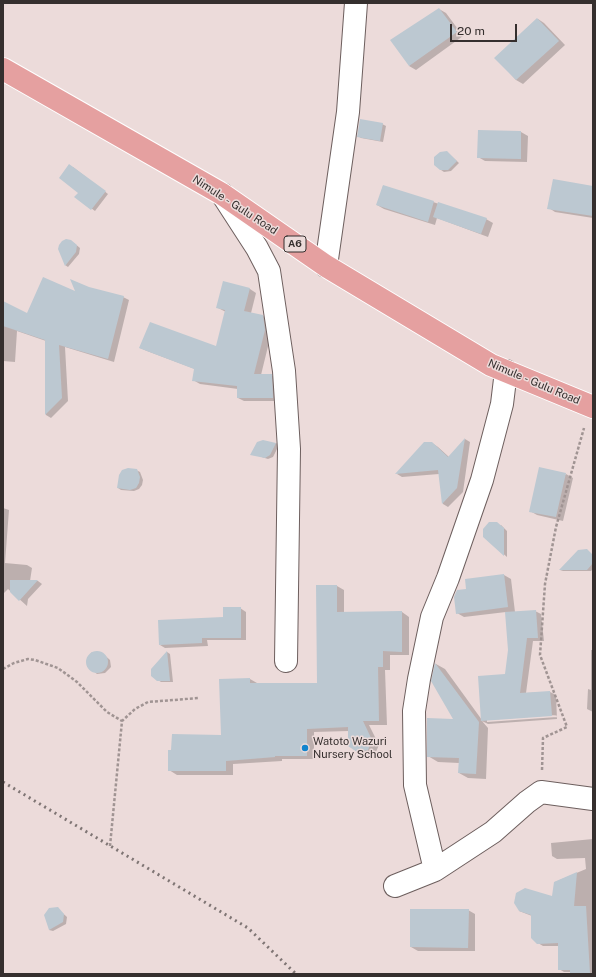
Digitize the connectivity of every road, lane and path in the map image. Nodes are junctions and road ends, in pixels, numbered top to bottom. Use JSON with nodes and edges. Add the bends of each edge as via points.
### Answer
{"nodes":[{"id":1,"x":356,"y":3,"type":"edge"},
{"id":2,"x":3,"y":69,"type":"edge"},
{"id":3,"x":222,"y":194,"type":"junction"},
{"id":4,"x":326,"y":266,"type":"junction"},
{"id":5,"x":506,"y":371,"type":"junction"},
{"id":6,"x":592,"y":403,"type":"edge"},
{"id":7,"x":286,"y":662,"type":"dead end"},
{"id":8,"x":3,"y":669,"type":"edge"},
{"id":9,"x":199,"y":698,"type":"dead end"},
{"id":10,"x":122,"y":721,"type":"junction"},
{"id":11,"x":541,"y":792,"type":"junction"},
{"id":12,"x":593,"y":799,"type":"edge"},
{"id":13,"x":110,"y":846,"type":"dead end"},
{"id":14,"x":436,"y":870,"type":"junction"},
{"id":15,"x":395,"y":886,"type":"dead end"}],
"edges":[{"from":1,"to":4,"type":"street","via":[[348,112]]},
{"from":2,"to":3,"type":"main road","name":"Nimule - Gulu Road","number":"A6"},
{"from":3,"to":4,"type":"main road","name":"Nimule - Gulu Road","number":"A6"},
{"from":3,"to":7,"type":"street","via":[[269,271],[282,364],[289,449]]},
{"from":4,"to":5,"type":"main road","name":"Nimule - Gulu Road","number":"A6","via":[[491,365]]},
{"from":5,"to":6,"type":"main road","name":"Nimule - Gulu Road","number":"A6"},
{"from":5,"to":14,"type":"street","via":[[502,404],[482,480],[432,617],[414,711],[415,785]]},
{"from":6,"to":11,"type":"path","via":[[556,528],[544,584],[540,655],[566,727],[543,738]]},
{"from":8,"to":10,"type":"path","via":[[28,659],[58,668],[78,682],[107,712]]},
{"from":9,"to":10,"type":"path","via":[[148,702],[135,709]]},
{"from":10,"to":13,"type":"path"},
{"from":11,"to":12,"type":"street"},
{"from":11,"to":14,"type":"street","via":[[493,832]]},
{"from":14,"to":15,"type":"street"}]}
